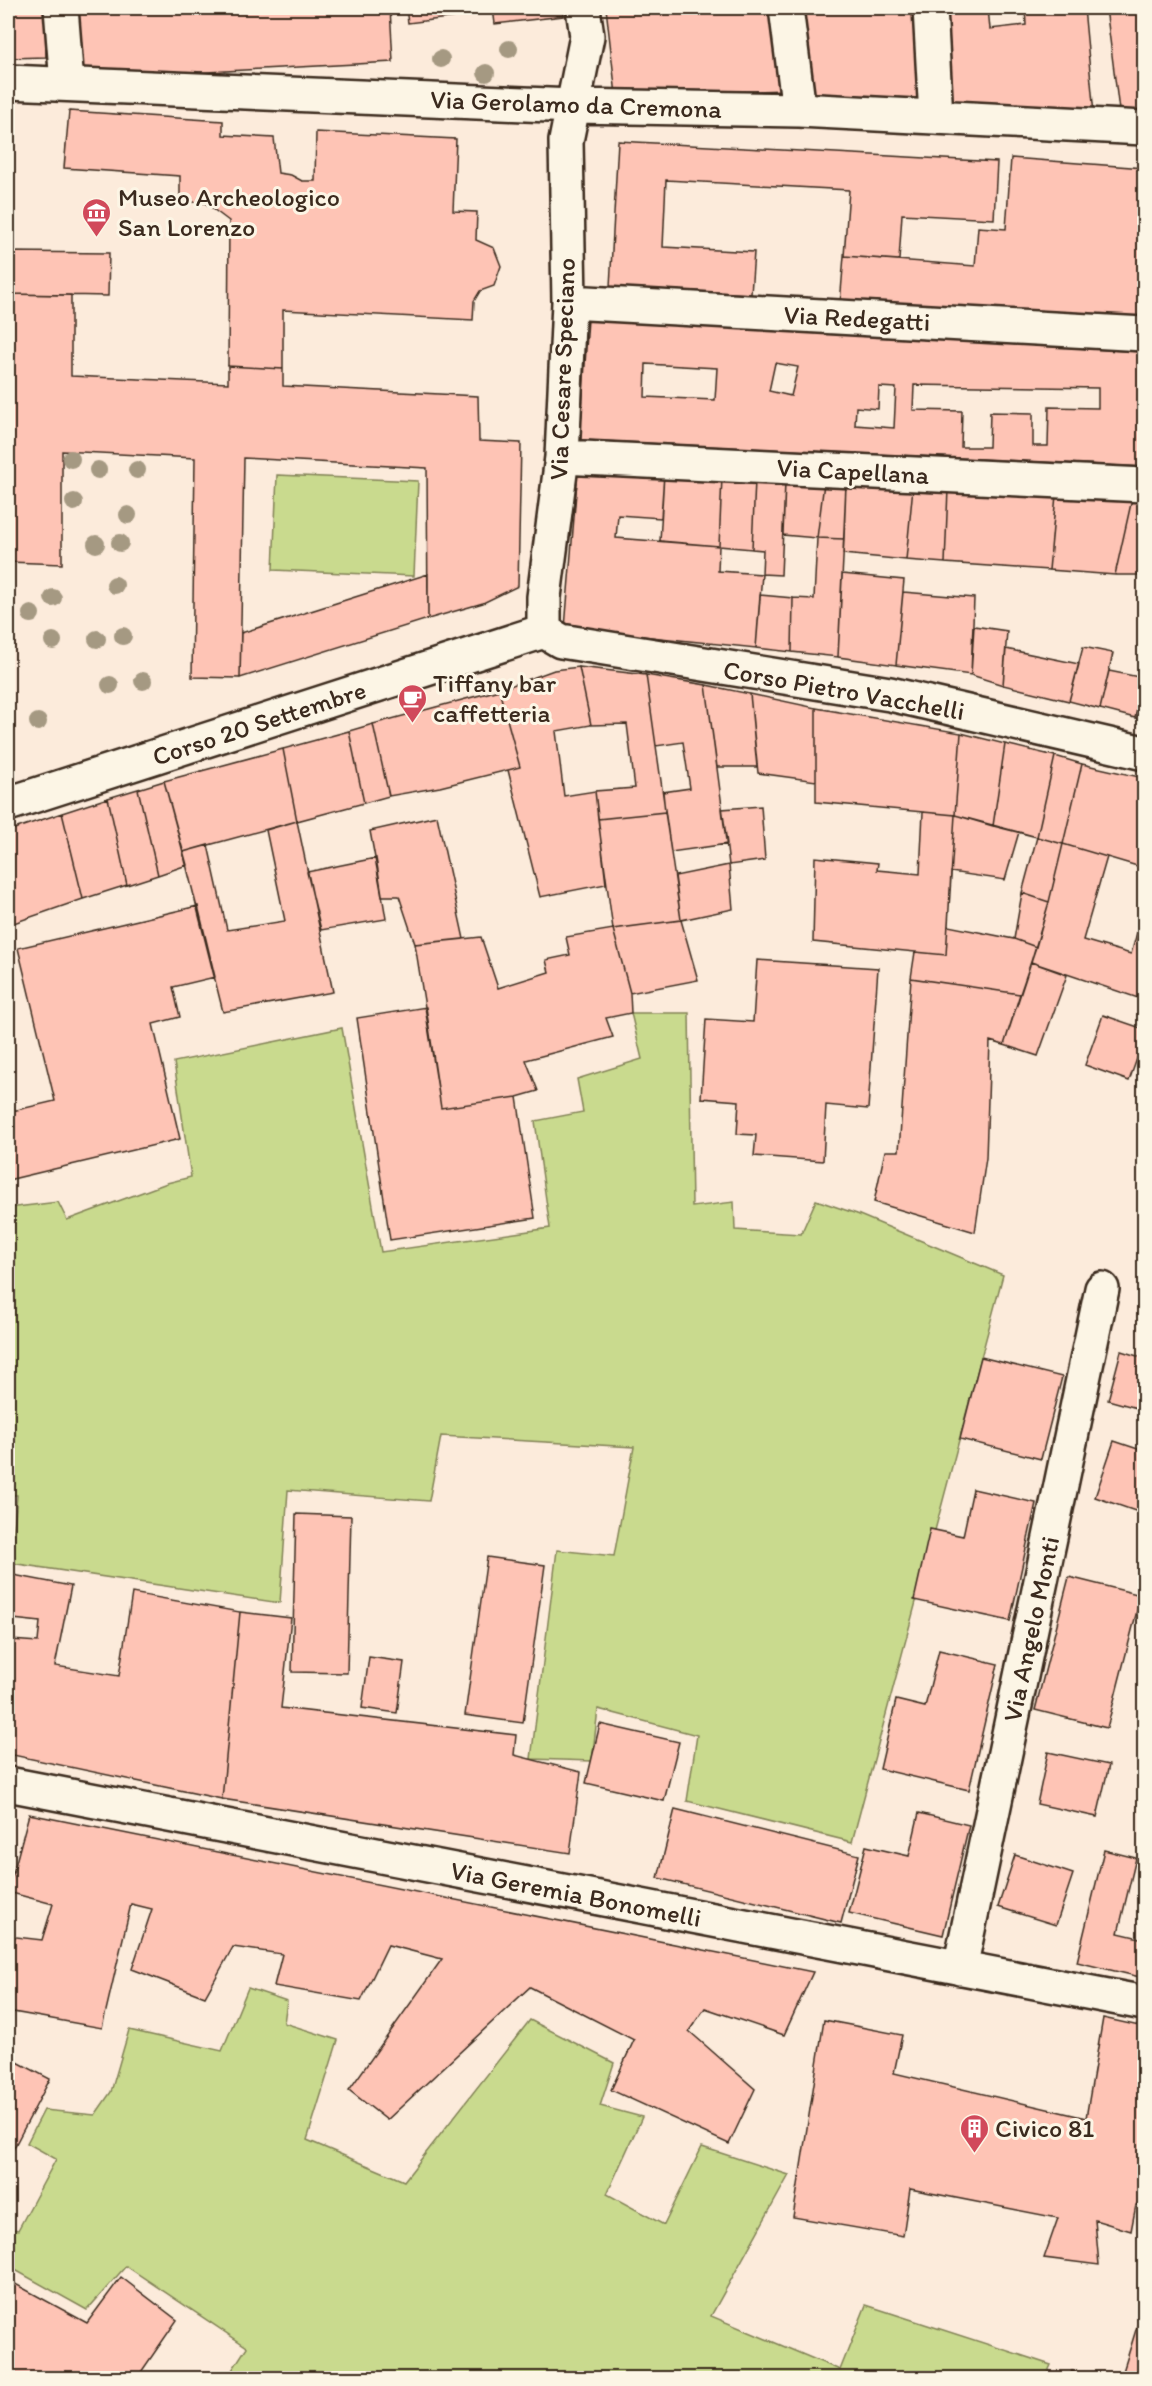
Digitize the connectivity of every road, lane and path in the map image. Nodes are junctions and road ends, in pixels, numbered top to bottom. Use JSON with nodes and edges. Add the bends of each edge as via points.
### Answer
{"nodes":[{"id":1,"x":61,"y":8,"type":"edge"},
{"id":2,"x":583,"y":8,"type":"edge"},
{"id":3,"x":786,"y":8,"type":"edge"},
{"id":4,"x":930,"y":8,"type":"edge"},
{"id":5,"x":8,"y":82,"type":"edge"},
{"id":6,"x":67,"y":84,"type":"junction"},
{"id":7,"x":573,"y":106,"type":"junction"},
{"id":8,"x":799,"y":110,"type":"junction"},
{"id":9,"x":936,"y":117,"type":"junction"},
{"id":10,"x":1144,"y":128,"type":"edge"},
{"id":11,"x":569,"y":302,"type":"junction"},
{"id":12,"x":1144,"y":334,"type":"edge"},
{"id":13,"x":562,"y":457,"type":"junction"},
{"id":14,"x":1144,"y":485,"type":"edge"},
{"id":15,"x":544,"y":631,"type":"junction"},
{"id":16,"x":1144,"y":753,"type":"edge"},
{"id":17,"x":8,"y":804,"type":"edge"},
{"id":18,"x":1102,"y":1289,"type":"dead end"},
{"id":19,"x":8,"y":1784,"type":"edge"},
{"id":20,"x":960,"y":1968,"type":"junction"},
{"id":21,"x":1144,"y":2003,"type":"edge"}],
"edges":[{"from":1,"to":6,"type":"street"},
{"from":2,"to":7,"type":"street","name":"Via Cesare Speciano","via":[[587,36]]},
{"from":3,"to":8,"type":"street"},
{"from":4,"to":9,"type":"street"},
{"from":5,"to":6,"type":"street","name":"Via Gerolamo da Cremona"},
{"from":6,"to":7,"type":"street","name":"Via Gerolamo da Cremona"},
{"from":7,"to":8,"type":"street","name":"Via Gerolamo da Cremona"},
{"from":7,"to":11,"type":"street","name":"Via Cesare Speciano","via":[[566,141]]},
{"from":8,"to":9,"type":"street","name":"Via Gerolamo da Cremona"},
{"from":9,"to":10,"type":"street","name":"Via Gerolamo da Cremona"},
{"from":11,"to":12,"type":"street","name":"Via Redegatti"},
{"from":11,"to":13,"type":"street","name":"Via Cesare Speciano"},
{"from":13,"to":14,"type":"street","name":"Via Capellana"},
{"from":13,"to":15,"type":"street","name":"Via Cesare Speciano","via":[[544,597]]},
{"from":15,"to":16,"type":"street","name":"Corso Pietro Vacchelli","via":[[561,641],[890,694]]},
{"from":15,"to":17,"type":"street","name":"Corso 20 Settembre"},
{"from":18,"to":20,"type":"street","name":"Via Angelo Monti"},
{"from":19,"to":20,"type":"street","name":"Via Geremia Bonomelli"},
{"from":20,"to":21,"type":"street","name":"Via Geremia Bonomelli"}]}
